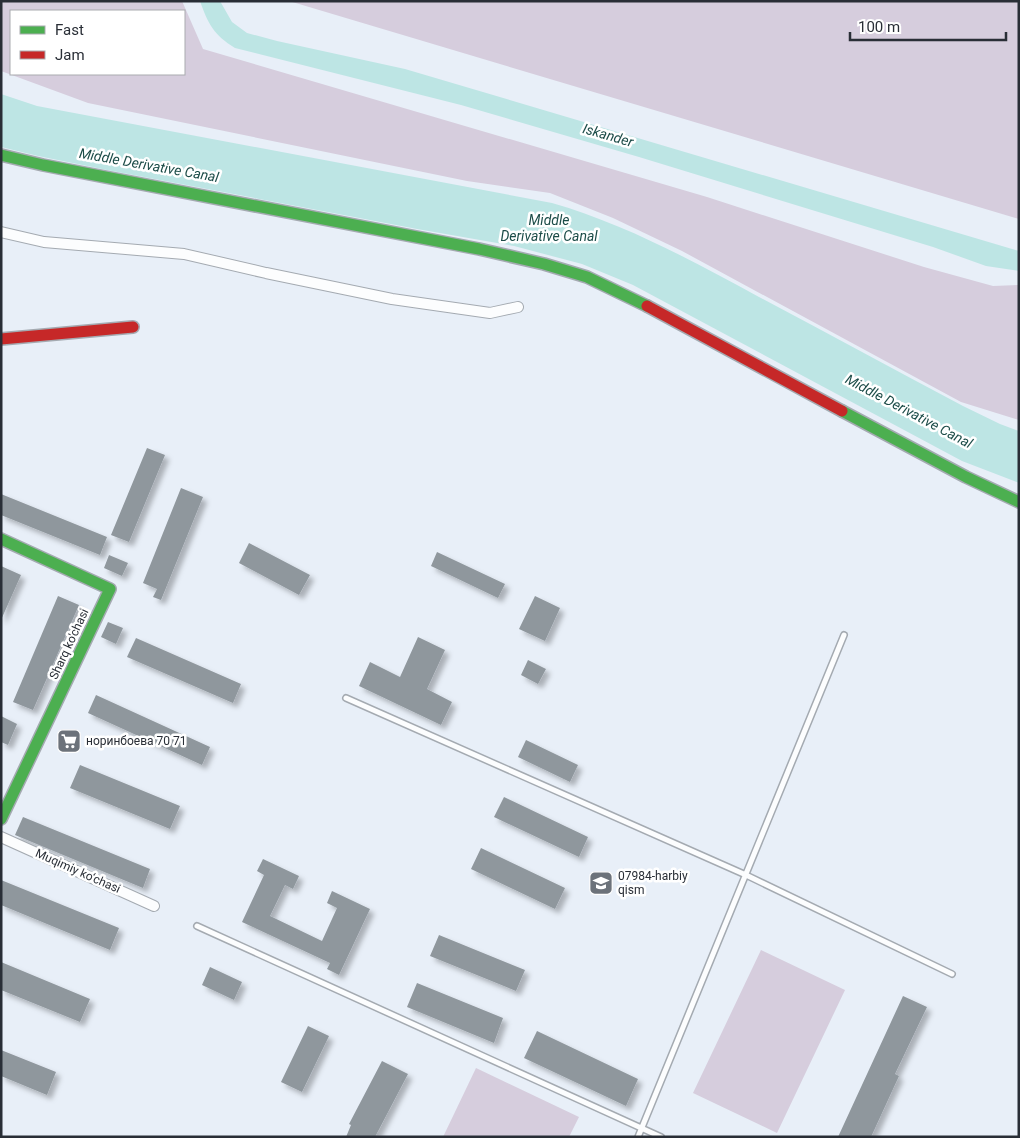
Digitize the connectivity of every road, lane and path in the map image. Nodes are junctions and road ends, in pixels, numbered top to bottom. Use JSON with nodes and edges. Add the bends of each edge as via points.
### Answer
{"nodes":[{"id":1,"x":1,"y":155,"type":"edge"},
{"id":2,"x":1,"y":232,"type":"edge"},
{"id":3,"x":518,"y":308,"type":"dead end"},
{"id":4,"x":133,"y":326,"type":"dead end"},
{"id":5,"x":1,"y":339,"type":"edge"},
{"id":6,"x":1019,"y":502,"type":"edge"},
{"id":7,"x":1,"y":539,"type":"edge"},
{"id":8,"x":844,"y":635,"type":"dead end"},
{"id":9,"x":346,"y":698,"type":"dead end"},
{"id":10,"x":1,"y":819,"type":"edge"},
{"id":11,"x":1,"y":837,"type":"edge"},
{"id":12,"x":746,"y":875,"type":"junction"},
{"id":13,"x":154,"y":906,"type":"dead end"},
{"id":14,"x":197,"y":926,"type":"dead end"},
{"id":15,"x":952,"y":974,"type":"dead end"},
{"id":16,"x":642,"y":1128,"type":"junction"},
{"id":17,"x":638,"y":1137,"type":"edge"},
{"id":18,"x":661,"y":1137,"type":"edge"}],
"edges":[{"from":1,"to":6,"type":"street","via":[[479,249],[587,277]]},
{"from":2,"to":3,"type":"street","via":[[44,242],[184,254],[392,299],[490,313]]},
{"from":4,"to":5,"type":"street"},
{"from":7,"to":10,"type":"street","name":"Sharq ko'chasi","via":[[110,589]]},
{"from":8,"to":12,"type":"lane"},
{"from":9,"to":12,"type":"lane"},
{"from":11,"to":13,"type":"street","name":"Muqimiy ko‘chasi"},
{"from":12,"to":15,"type":"lane"},
{"from":12,"to":16,"type":"lane"},
{"from":14,"to":16,"type":"lane"},
{"from":16,"to":17,"type":"lane"},
{"from":16,"to":18,"type":"lane"}]}
